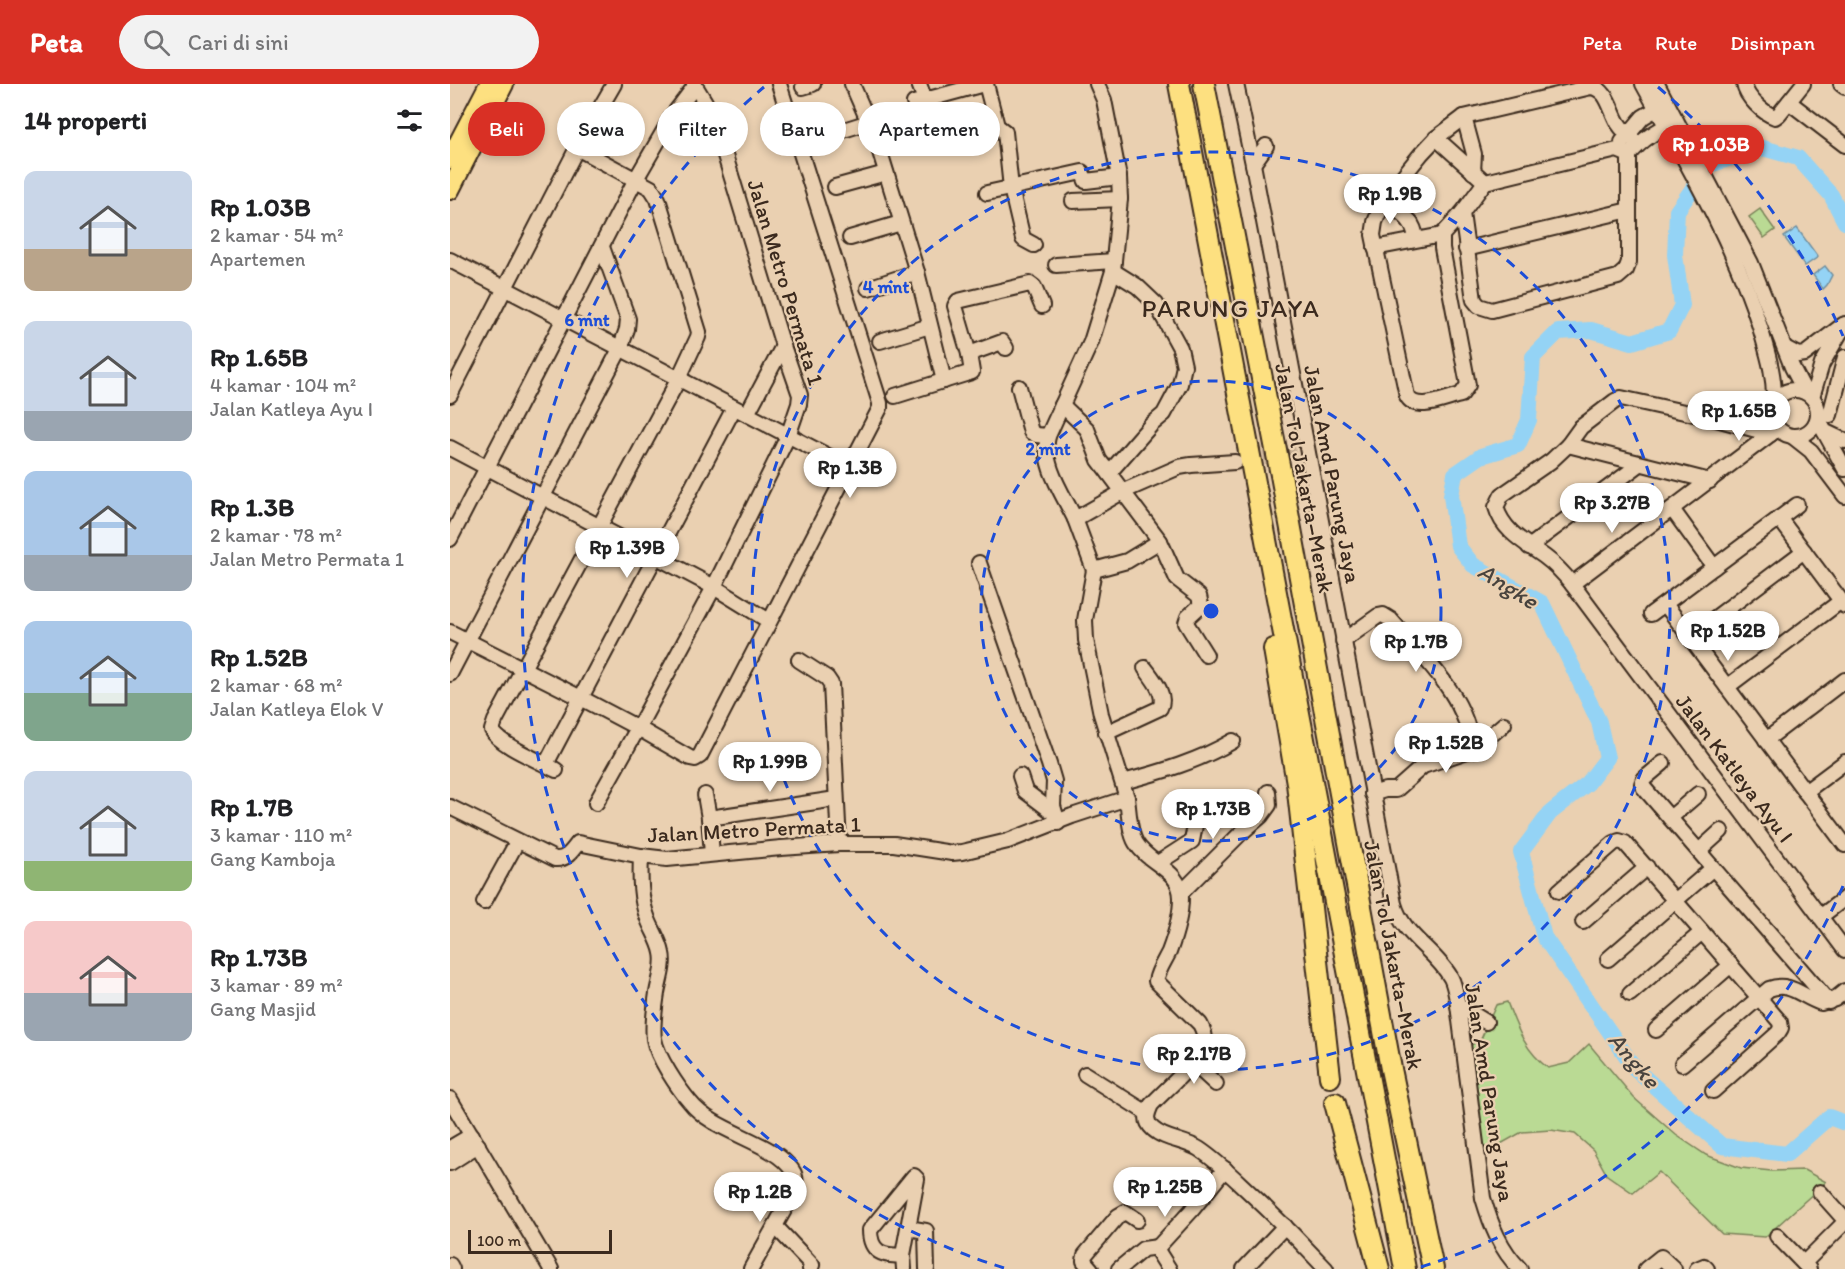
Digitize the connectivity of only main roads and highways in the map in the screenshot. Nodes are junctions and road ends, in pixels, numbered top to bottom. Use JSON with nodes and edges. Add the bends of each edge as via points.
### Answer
{"nodes":[{"id":1,"x":489,"y":84,"type":"edge"},
{"id":2,"x":504,"y":84,"type":"edge"},
{"id":3,"x":1165,"y":84,"type":"edge"},
{"id":4,"x":1179,"y":84,"type":"edge"},
{"id":5,"x":1204,"y":84,"type":"edge"},
{"id":6,"x":450,"y":159,"type":"edge"},
{"id":7,"x":450,"y":190,"type":"edge"},
{"id":8,"x":1330,"y":1077,"type":"dead end"},
{"id":9,"x":1335,"y":1103,"type":"dead end"},
{"id":10,"x":1379,"y":1269,"type":"edge"},
{"id":11,"x":1405,"y":1269,"type":"edge"},
{"id":12,"x":1433,"y":1269,"type":"edge"}],
"edges":[{"from":1,"to":6,"type":"main road"},
{"from":2,"to":7,"type":"main road"},
{"from":3,"to":8,"type":"highway","via":[[1249,498],[1297,783]]},
{"from":4,"to":11,"type":"highway","name":"Jalan Tol Jakarta–Merak"},
{"from":5,"to":12,"type":"highway","name":"Jalan Tol Jakarta–Merak","via":[[1391,1069]]},
{"from":9,"to":10,"type":"highway"}]}
